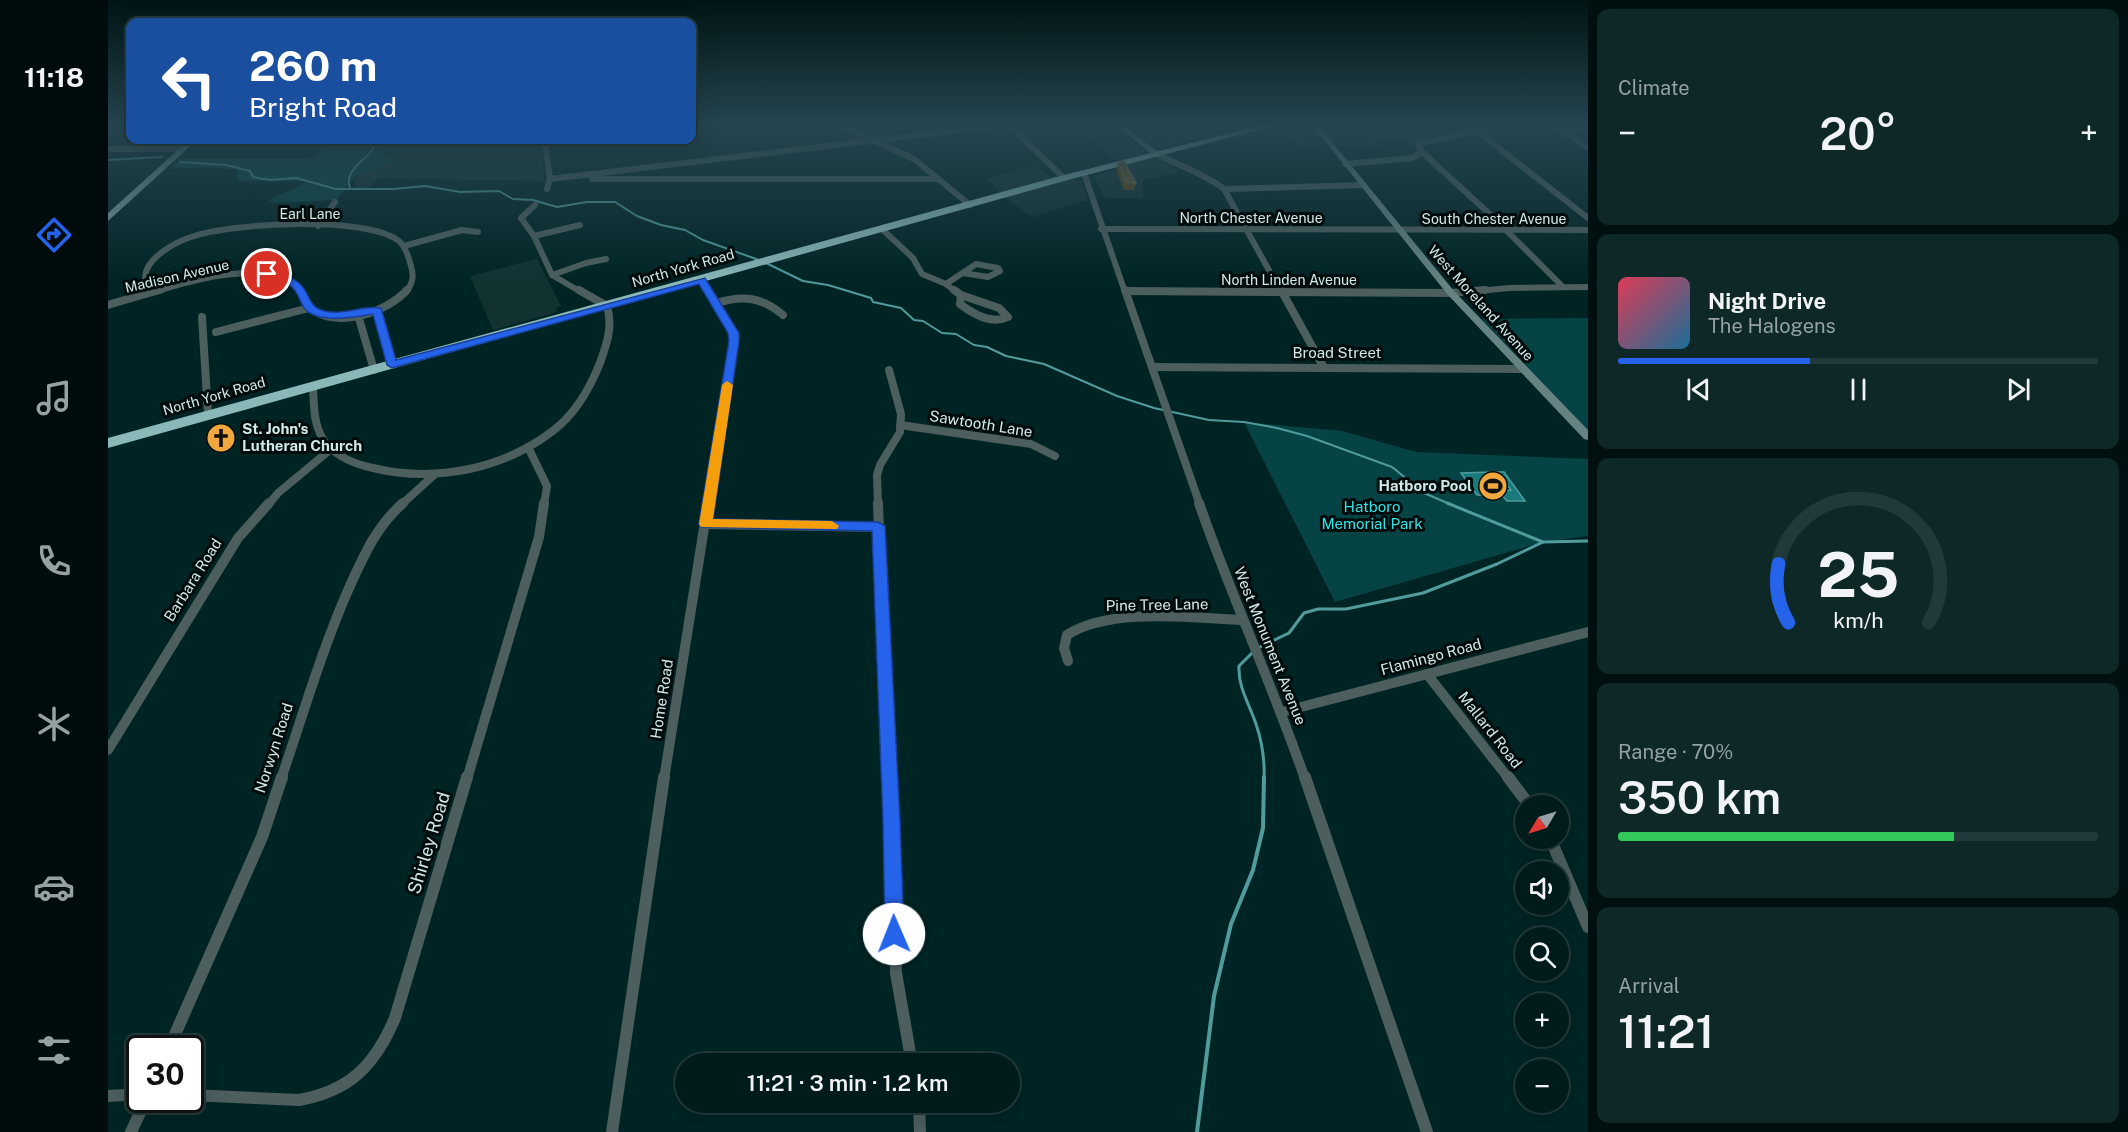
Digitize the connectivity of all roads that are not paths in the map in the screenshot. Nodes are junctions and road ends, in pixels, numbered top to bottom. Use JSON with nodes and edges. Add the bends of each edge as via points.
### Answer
{"nodes":[{"id":1,"x":151,"y":179,"type":"edge"},
{"id":2,"x":550,"y":179,"type":"joint"},
{"id":3,"x":938,"y":179,"type":"joint"},
{"id":4,"x":1061,"y":179,"type":"edge"},
{"id":5,"x":1085,"y":179,"type":"edge"},
{"id":6,"x":1211,"y":179,"type":"edge"},
{"id":7,"x":1358,"y":179,"type":"edge"},
{"id":8,"x":1451,"y":179,"type":"edge"},
{"id":9,"x":1541,"y":179,"type":"edge"},
{"id":10,"x":1364,"y":185,"type":"junction"},
{"id":11,"x":548,"y":189,"type":"dead end"},
{"id":12,"x":1224,"y":189,"type":"junction"},
{"id":13,"x":335,"y":202,"type":"dead end"},
{"id":14,"x":535,"y":205,"type":"dead end"},
{"id":15,"x":970,"y":205,"type":"junction"},
{"id":16,"x":108,"y":218,"type":"edge"},
{"id":17,"x":1588,"y":218,"type":"edge"},
{"id":18,"x":580,"y":225,"type":"dead end"},
{"id":19,"x":318,"y":226,"type":"junction"},
{"id":20,"x":882,"y":229,"type":"junction"},
{"id":21,"x":1101,"y":229,"type":"junction"},
{"id":22,"x":1245,"y":229,"type":"junction"},
{"id":23,"x":1588,"y":230,"type":"edge"},
{"id":24,"x":1401,"y":231,"type":"junction"},
{"id":25,"x":1508,"y":231,"type":"junction"},
{"id":26,"x":478,"y":232,"type":"dead end"},
{"id":27,"x":534,"y":236,"type":"junction"},
{"id":28,"x":404,"y":246,"type":"junction"},
{"id":29,"x":606,"y":259,"type":"dead end"},
{"id":30,"x":963,"y":273,"type":"junction"},
{"id":31,"x":552,"y":275,"type":"junction"},
{"id":32,"x":702,"y":280,"type":"junction"},
{"id":33,"x":946,"y":284,"type":"junction"},
{"id":34,"x":1563,"y":287,"type":"junction"},
{"id":35,"x":1588,"y":287,"type":"edge"},
{"id":36,"x":1127,"y":291,"type":"junction"},
{"id":37,"x":1280,"y":291,"type":"junction"},
{"id":38,"x":1451,"y":293,"type":"junction"},
{"id":39,"x":145,"y":295,"type":"junction"},
{"id":40,"x":962,"y":295,"type":"junction"},
{"id":41,"x":717,"y":303,"type":"junction"},
{"id":42,"x":108,"y":305,"type":"edge"},
{"id":43,"x":606,"y":306,"type":"junction"},
{"id":44,"x":309,"y":308,"type":"junction"},
{"id":45,"x":377,"y":311,"type":"junction"},
{"id":46,"x":358,"y":315,"type":"junction"},
{"id":47,"x":783,"y":315,"type":"dead end"},
{"id":48,"x":202,"y":317,"type":"dead end"},
{"id":49,"x":216,"y":332,"type":"dead end"},
{"id":50,"x":392,"y":365,"type":"junction"},
{"id":51,"x":1323,"y":366,"type":"junction"},
{"id":52,"x":1152,"y":367,"type":"junction"},
{"id":53,"x":889,"y":369,"type":"dead end"},
{"id":54,"x":1522,"y":369,"type":"junction"},
{"id":55,"x":374,"y":370,"type":"junction"},
{"id":56,"x":313,"y":386,"type":"junction"},
{"id":57,"x":208,"y":414,"type":"junction"},
{"id":58,"x":900,"y":425,"type":"junction"},
{"id":59,"x":1588,"y":436,"type":"edge"},
{"id":60,"x":108,"y":443,"type":"edge"},
{"id":61,"x":528,"y":447,"type":"junction"},
{"id":62,"x":331,"y":449,"type":"junction"},
{"id":63,"x":1055,"y":456,"type":"dead end"},
{"id":64,"x":434,"y":475,"type":"junction"},
{"id":65,"x":705,"y":524,"type":"junction"},
{"id":66,"x":878,"y":526,"type":"junction"},
{"id":67,"x":1242,"y":620,"type":"junction"},
{"id":68,"x":1585,"y":636,"type":"edge"},
{"id":69,"x":1068,"y":661,"type":"dead end"},
{"id":70,"x":1426,"y":674,"type":"junction"},
{"id":71,"x":1282,"y":712,"type":"junction"},
{"id":72,"x":108,"y":750,"type":"edge"},
{"id":73,"x":1521,"y":795,"type":"edge"},
{"id":74,"x":1555,"y":849,"type":"edge"},
{"id":75,"x":1588,"y":927,"type":"edge"},
{"id":76,"x":174,"y":1035,"type":"edge"},
{"id":77,"x":910,"y":1053,"type":"edge"},
{"id":78,"x":126,"y":1095,"type":"edge"},
{"id":79,"x":108,"y":1096,"type":"edge"},
{"id":80,"x":204,"y":1096,"type":"edge"},
{"id":81,"x":140,"y":1113,"type":"edge"},
{"id":82,"x":919,"y":1113,"type":"edge"},
{"id":83,"x":131,"y":1132,"type":"edge"},
{"id":84,"x":612,"y":1132,"type":"edge"},
{"id":85,"x":920,"y":1132,"type":"edge"},
{"id":86,"x":1427,"y":1132,"type":"edge"}],
"edges":[{"from":1,"to":16,"type":"main road"},
{"from":2,"to":3,"type":"street"},
{"from":2,"to":11,"type":"street"},
{"from":3,"to":15,"type":"street"},
{"from":4,"to":15,"type":"highway","name":"North York Road"},
{"from":5,"to":21,"type":"street","name":"West Monument Avenue"},
{"from":6,"to":12,"type":"street"},
{"from":7,"to":10,"type":"street","name":"West Moreland Avenue"},
{"from":8,"to":25,"type":"street"},
{"from":9,"to":17,"type":"street"},
{"from":10,"to":12,"type":"street"},
{"from":10,"to":24,"type":"street","name":"West Moreland Avenue"},
{"from":12,"to":22,"type":"street"},
{"from":13,"to":19,"type":"street"},
{"from":14,"to":27,"type":"street","via":[[521,218]]},
{"from":15,"to":20,"type":"highway","name":"North York Road"},
{"from":18,"to":27,"type":"street"},
{"from":19,"to":28,"type":"street","name":"Earl Lane","via":[[374,230]]},
{"from":19,"to":39,"type":"street","name":"Earl Lane","via":[[236,227],[193,236],[153,260],[146,270]]},
{"from":20,"to":32,"type":"highway","name":"North York Road"},
{"from":20,"to":33,"type":"street","via":[[913,258],[922,274]]},
{"from":21,"to":22,"type":"street","name":"North Chester Avenue"},
{"from":21,"to":36,"type":"street","name":"West Monument Avenue"},
{"from":22,"to":24,"type":"street","name":"North Chester Avenue"},
{"from":22,"to":37,"type":"street"},
{"from":23,"to":25,"type":"street","name":"South Chester Avenue"},
{"from":24,"to":25,"type":"street","name":"South Chester Avenue"},
{"from":24,"to":38,"type":"street","name":"West Moreland Avenue"},
{"from":25,"to":34,"type":"street"},
{"from":26,"to":28,"type":"street","via":[[462,230]]},
{"from":27,"to":31,"type":"street"},
{"from":28,"to":45,"type":"street","via":[[413,281],[402,296]]},
{"from":29,"to":31,"type":"street"},
{"from":30,"to":30,"type":"street","via":[[976,264],[1000,271],[993,277]]},
{"from":30,"to":33,"type":"street"},
{"from":31,"to":43,"type":"street"},
{"from":32,"to":41,"type":"street","name":"Home Road"},
{"from":32,"to":43,"type":"highway","name":"North York Road"},
{"from":33,"to":40,"type":"street"},
{"from":34,"to":35,"type":"street","name":"North Linden Avenue"},
{"from":34,"to":38,"type":"street","name":"North Linden Avenue"},
{"from":36,"to":37,"type":"street","name":"North Linden Avenue"},
{"from":36,"to":52,"type":"street","name":"West Monument Avenue"},
{"from":37,"to":38,"type":"street","name":"North Linden Avenue"},
{"from":37,"to":51,"type":"street"},
{"from":38,"to":54,"type":"street","name":"West Moreland Avenue"},
{"from":39,"to":42,"type":"street","name":"Madison Avenue"},
{"from":39,"to":44,"type":"street","name":"Madison Avenue","via":[[221,276],[267,274],[297,286]]},
{"from":40,"to":40,"type":"street","via":[[999,308],[1008,317],[995,321],[965,309],[960,304]]},
{"from":41,"to":47,"type":"street","via":[[752,296],[768,302]]},
{"from":41,"to":65,"type":"street","name":"Home Road","via":[[734,341]]},
{"from":43,"to":50,"type":"highway","name":"North York Road"},
{"from":43,"to":61,"type":"street","via":[[612,324],[586,396],[555,429]]},
{"from":44,"to":46,"type":"street","via":[[329,315]]},
{"from":44,"to":49,"type":"street"},
{"from":45,"to":46,"type":"street"},
{"from":45,"to":50,"type":"street"},
{"from":46,"to":55,"type":"street"},
{"from":48,"to":57,"type":"street"},
{"from":50,"to":55,"type":"highway","name":"North York Road"},
{"from":51,"to":52,"type":"street","name":"Broad Street"},
{"from":51,"to":54,"type":"street","name":"Broad Street"},
{"from":52,"to":67,"type":"street","name":"West Monument Avenue"},
{"from":53,"to":58,"type":"street","via":[[901,414]]},
{"from":54,"to":59,"type":"street","name":"West Moreland Avenue"},
{"from":55,"to":56,"type":"highway","name":"North York Road"},
{"from":56,"to":57,"type":"highway","name":"North York Road"},
{"from":56,"to":62,"type":"street","via":[[316,423]]},
{"from":57,"to":60,"type":"highway","name":"North York Road"},
{"from":58,"to":63,"type":"street","name":"Sawtooth Lane","via":[[1031,444]]},
{"from":58,"to":66,"type":"street","via":[[877,475]]},
{"from":61,"to":64,"type":"street","via":[[496,460]]},
{"from":61,"to":80,"type":"street","name":"Shirley Road","via":[[547,486],[539,537],[395,1018],[383,1046],[354,1079],[316,1098]]},
{"from":62,"to":64,"type":"street","via":[[349,461],[373,469]]},
{"from":62,"to":72,"type":"street","name":"Barbara Road","via":[[278,493],[244,530]]},
{"from":64,"to":76,"type":"street","name":"Norwyn Road","via":[[387,517],[370,542],[332,626],[262,837]]},
{"from":65,"to":66,"type":"street"},
{"from":65,"to":84,"type":"street","name":"Home Road"},
{"from":66,"to":77,"type":"street","via":[[896,973]]},
{"from":67,"to":69,"type":"street","name":"Pine Tree Lane","via":[[1118,618],[1094,622],[1066,635],[1063,643]]},
{"from":67,"to":71,"type":"street","name":"West Monument Avenue"},
{"from":68,"to":70,"type":"street","name":"Flamingo Road"},
{"from":70,"to":71,"type":"street","name":"Flamingo Road"},
{"from":70,"to":73,"type":"street","name":"Mallard Road"},
{"from":71,"to":86,"type":"street","name":"West Monument Avenue"},
{"from":74,"to":75,"type":"street"},
{"from":78,"to":79,"type":"street"},
{"from":81,"to":83,"type":"street"},
{"from":82,"to":85,"type":"street"}]}
